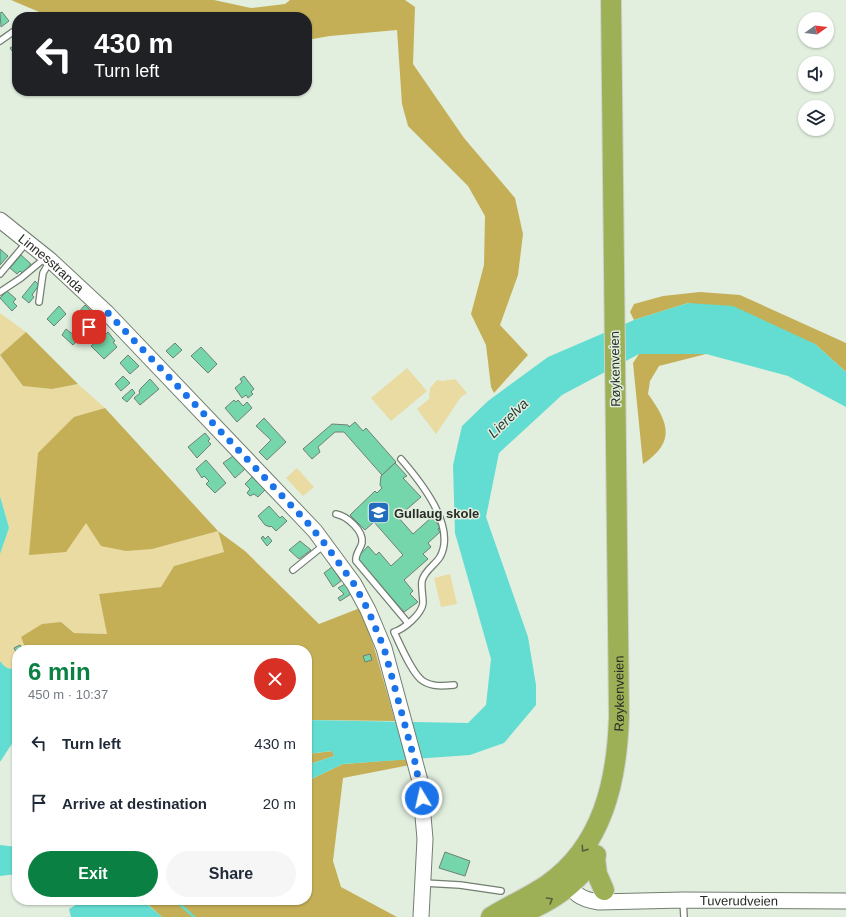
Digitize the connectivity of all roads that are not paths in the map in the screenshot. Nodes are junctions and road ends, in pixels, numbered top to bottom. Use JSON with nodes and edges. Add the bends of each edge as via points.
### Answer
{"nodes":[{"id":1,"x":611,"y":0,"type":"edge"},
{"id":2,"x":12,"y":33,"type":"edge"},
{"id":3,"x":0,"y":41,"type":"edge"},
{"id":4,"x":0,"y":220,"type":"edge"},
{"id":5,"x":27,"y":242,"type":"junction"},
{"id":6,"x":48,"y":259,"type":"junction"},
{"id":7,"x":0,"y":274,"type":"edge"},
{"id":8,"x":0,"y":292,"type":"edge"},
{"id":9,"x":38,"y":302,"type":"dead end"},
{"id":10,"x":107,"y":312,"type":"junction"},
{"id":11,"x":78,"y":335,"type":"dead end"},
{"id":12,"x":401,"y":459,"type":"dead end"},
{"id":13,"x":336,"y":514,"type":"dead end"},
{"id":14,"x":325,"y":544,"type":"junction"},
{"id":15,"x":293,"y":570,"type":"dead end"},
{"id":16,"x":408,"y":623,"type":"junction"},
{"id":17,"x":454,"y":685,"type":"dead end"},
{"id":18,"x":618,"y":739,"type":"junction"},
{"id":19,"x":595,"y":857,"type":"junction"},
{"id":20,"x":571,"y":878,"type":"junction"},
{"id":21,"x":424,"y":883,"type":"junction"},
{"id":22,"x":604,"y":890,"type":"junction"},
{"id":23,"x":501,"y":891,"type":"dead end"},
{"id":24,"x":632,"y":900,"type":"junction"},
{"id":25,"x":683,"y":900,"type":"junction"},
{"id":26,"x":846,"y":901,"type":"edge"},
{"id":27,"x":421,"y":917,"type":"edge"},
{"id":28,"x":491,"y":917,"type":"edge"},
{"id":29,"x":515,"y":917,"type":"edge"},
{"id":30,"x":684,"y":917,"type":"edge"}],
"edges":[{"from":1,"to":18,"type":"highway","name":"Røykenveien"},
{"from":2,"to":3,"type":"lane"},
{"from":4,"to":5,"type":"street","name":"Linnesstranda"},
{"from":5,"to":6,"type":"street","name":"Linnesstranda"},
{"from":5,"to":7,"type":"lane"},
{"from":6,"to":8,"type":"lane"},
{"from":6,"to":9,"type":"lane"},
{"from":6,"to":10,"type":"street","name":"Linnesstranda"},
{"from":10,"to":11,"type":"lane"},
{"from":10,"to":14,"type":"street","name":"Linnesstranda","via":[[275,487]]},
{"from":12,"to":16,"type":"lane","via":[[425,488],[438,516],[443,536],[440,557],[424,574],[423,603],[419,612]]},
{"from":13,"to":16,"type":"lane","via":[[346,518],[359,531],[362,544],[356,561]]},
{"from":14,"to":15,"type":"lane"},
{"from":14,"to":21,"type":"street","name":"Linnesstranda","via":[[354,584],[384,648],[415,762],[424,817]]},
{"from":16,"to":17,"type":"lane","via":[[394,632],[418,676],[428,684]]},
{"from":18,"to":19,"type":"highway","name":"Røykenveien","via":[[621,775],[618,805],[611,828]]},
{"from":18,"to":20,"type":"highway","name":"Røykenveien","one_way":true,"via":[[614,776],[605,809],[588,843],[576,860]]},
{"from":19,"to":20,"type":"highway","name":"Røykenveien"},
{"from":19,"to":22,"type":"highway","via":[[597,874]]},
{"from":20,"to":22,"type":"street","name":"Tuverudveien"},
{"from":20,"to":24,"type":"street","name":"Tuverudveien","via":[[578,896],[586,900],[611,903]]},
{"from":20,"to":28,"type":"highway","name":"Røykenveien","via":[[537,891]]},
{"from":29,"to":20,"type":"highway","name":"Røykenveien","one_way":true,"via":[[544,904]]},
{"from":21,"to":23,"type":"lane"},
{"from":21,"to":27,"type":"street","name":"Linnesstranda"},
{"from":22,"to":24,"type":"street","name":"Tuverudveien"},
{"from":24,"to":25,"type":"street","name":"Tuverudveien"},
{"from":25,"to":26,"type":"street","name":"Tuverudveien"},
{"from":25,"to":30,"type":"lane"}]}
